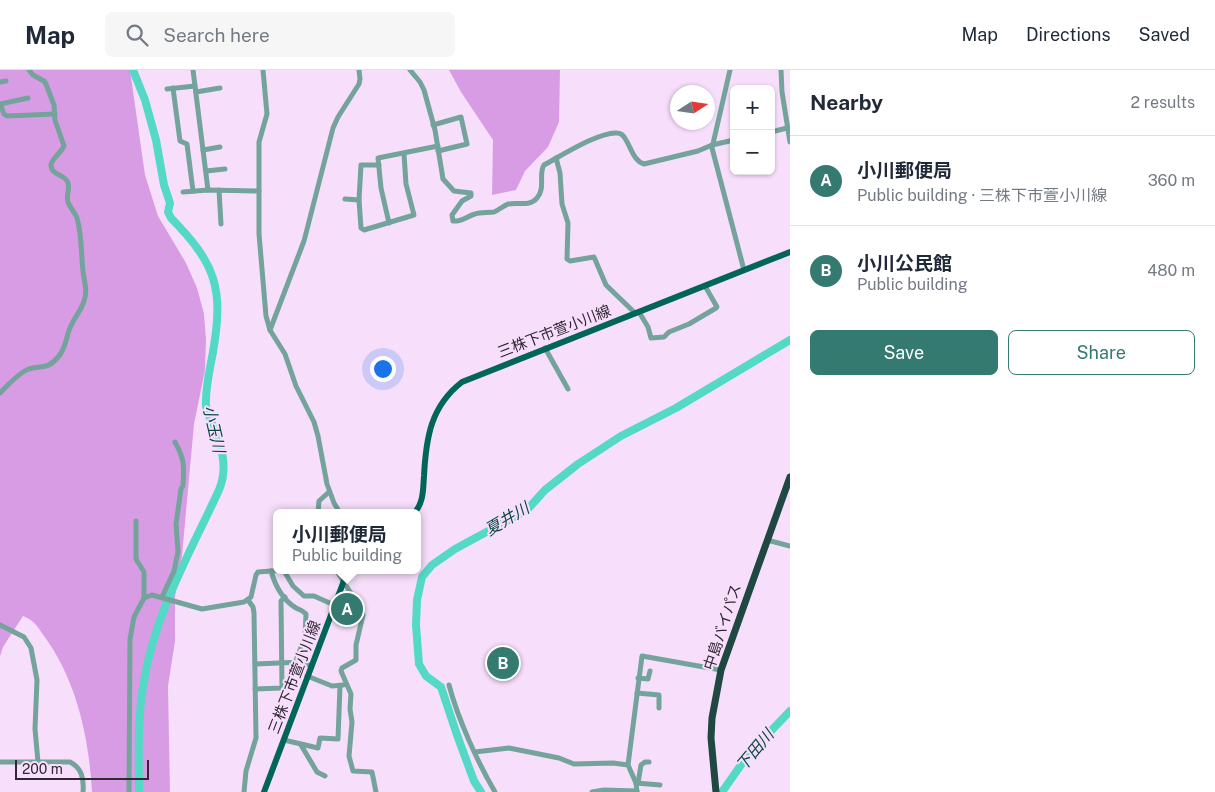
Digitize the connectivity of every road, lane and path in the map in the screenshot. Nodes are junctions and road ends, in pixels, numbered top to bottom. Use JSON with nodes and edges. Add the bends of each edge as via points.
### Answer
{"nodes":[{"id":1,"x":29,"y":70,"type":"edge"},
{"id":2,"x":193,"y":70,"type":"edge"},
{"id":3,"x":263,"y":70,"type":"edge"},
{"id":4,"x":359,"y":70,"type":"edge"},
{"id":5,"x":410,"y":70,"type":"edge"},
{"id":6,"x":730,"y":70,"type":"edge"},
{"id":7,"x":782,"y":70,"type":"edge"},
{"id":8,"x":220,"y":88,"type":"dead end"},
{"id":9,"x":195,"y":89,"type":"junction"},
{"id":10,"x":28,"y":98,"type":"dead end"},
{"id":11,"x":0,"y":104,"type":"edge"},
{"id":12,"x":55,"y":114,"type":"junction"},
{"id":13,"x":433,"y":125,"type":"junction"},
{"id":14,"x":784,"y":129,"type":"junction"},
{"id":15,"x":775,"y":131,"type":"edge"},
{"id":16,"x":730,"y":141,"type":"edge"},
{"id":17,"x":790,"y":142,"type":"edge"},
{"id":18,"x":712,"y":145,"type":"junction"},
{"id":19,"x":220,"y":147,"type":"dead end"},
{"id":20,"x":438,"y":149,"type":"junction"},
{"id":21,"x":203,"y":150,"type":"junction"},
{"id":22,"x":404,"y":154,"type":"junction"},
{"id":23,"x":556,"y":158,"type":"junction"},
{"id":24,"x":379,"y":165,"type":"junction"},
{"id":25,"x":225,"y":169,"type":"dead end"},
{"id":26,"x":206,"y":171,"type":"junction"},
{"id":27,"x":208,"y":190,"type":"junction"},
{"id":28,"x":219,"y":190,"type":"junction"},
{"id":29,"x":193,"y":191,"type":"junction"},
{"id":30,"x":259,"y":191,"type":"junction"},
{"id":31,"x":183,"y":192,"type":"dead end"},
{"id":32,"x":345,"y":199,"type":"dead end"},
{"id":33,"x":359,"y":200,"type":"junction"},
{"id":34,"x":389,"y":223,"type":"junction"},
{"id":35,"x":221,"y":224,"type":"dead end"},
{"id":36,"x":790,"y":252,"type":"edge"},
{"id":37,"x":744,"y":270,"type":"junction"},
{"id":38,"x":705,"y":286,"type":"junction"},
{"id":39,"x":637,"y":312,"type":"junction"},
{"id":40,"x":270,"y":330,"type":"junction"},
{"id":41,"x":545,"y":348,"type":"junction"},
{"id":42,"x":568,"y":388,"type":"dead end"},
{"id":43,"x":0,"y":393,"type":"edge"},
{"id":44,"x":175,"y":442,"type":"dead end"},
{"id":45,"x":790,"y":477,"type":"edge"},
{"id":46,"x":788,"y":488,"type":"edge"},
{"id":47,"x":329,"y":492,"type":"junction"},
{"id":48,"x":318,"y":509,"type":"edge"},
{"id":49,"x":338,"y":509,"type":"edge"},
{"id":50,"x":417,"y":509,"type":"edge"},
{"id":51,"x":136,"y":521,"type":"dead end"},
{"id":52,"x":767,"y":540,"type":"junction"},
{"id":53,"x":790,"y":546,"type":"edge"},
{"id":54,"x":271,"y":571,"type":"joint"},
{"id":55,"x":286,"y":574,"type":"edge"},
{"id":56,"x":339,"y":574,"type":"edge"},
{"id":57,"x":346,"y":574,"type":"edge"},
{"id":58,"x":343,"y":581,"type":"junction"},
{"id":59,"x":285,"y":597,"type":"junction"},
{"id":60,"x":144,"y":598,"type":"junction"},
{"id":61,"x":163,"y":598,"type":"junction"},
{"id":62,"x":248,"y":600,"type":"junction"},
{"id":63,"x":334,"y":605,"type":"junction"},
{"id":64,"x":0,"y":625,"type":"edge"},
{"id":65,"x":282,"y":663,"type":"junction"},
{"id":66,"x":295,"y":663,"type":"junction"},
{"id":67,"x":255,"y":664,"type":"junction"},
{"id":68,"x":311,"y":666,"type":"junction"},
{"id":69,"x":721,"y":670,"type":"junction"},
{"id":70,"x":650,"y":671,"type":"dead end"},
{"id":71,"x":307,"y":676,"type":"junction"},
{"id":72,"x":638,"y":678,"type":"junction"},
{"id":73,"x":343,"y":685,"type":"junction"},
{"id":74,"x":449,"y":685,"type":"dead end"},
{"id":75,"x":255,"y":689,"type":"junction"},
{"id":76,"x":636,"y":693,"type":"junction"},
{"id":77,"x":659,"y":708,"type":"dead end"},
{"id":78,"x":284,"y":740,"type":"junction"},
{"id":79,"x":301,"y":745,"type":"junction"},
{"id":80,"x":475,"y":752,"type":"junction"},
{"id":81,"x":0,"y":762,"type":"edge"},
{"id":82,"x":38,"y":762,"type":"junction"},
{"id":83,"x":649,"y":762,"type":"dead end"},
{"id":84,"x":628,"y":765,"type":"junction"},
{"id":85,"x":325,"y":776,"type":"dead end"},
{"id":86,"x":637,"y":783,"type":"junction"},
{"id":87,"x":660,"y":785,"type":"dead end"},
{"id":88,"x":637,"y":791,"type":"edge"},
{"id":89,"x":716,"y":791,"type":"edge"},
{"id":90,"x":83,"y":792,"type":"edge"},
{"id":91,"x":129,"y":792,"type":"edge"},
{"id":92,"x":244,"y":792,"type":"edge"},
{"id":93,"x":264,"y":792,"type":"edge"},
{"id":94,"x":376,"y":792,"type":"edge"},
{"id":95,"x":495,"y":792,"type":"edge"},
{"id":96,"x":592,"y":792,"type":"edge"}],
"edges":[{"from":1,"to":12,"type":"street","via":[[44,81]]},
{"from":2,"to":9,"type":"street"},
{"from":3,"to":30,"type":"street","via":[[267,114],[259,142]]},
{"from":4,"to":40,"type":"street","via":[[359,84],[333,128],[307,233]]},
{"from":5,"to":13,"type":"street","via":[[422,86]]},
{"from":6,"to":18,"type":"street"},
{"from":7,"to":14,"type":"street"},
{"from":8,"to":9,"type":"street"},
{"from":9,"to":21,"type":"street"},
{"from":9,"to":29,"type":"street","via":[[170,88],[180,141],[187,144]]},
{"from":10,"to":11,"type":"street"},
{"from":11,"to":12,"type":"street","via":[[7,116]]},
{"from":12,"to":43,"type":"street","via":[[64,146],[51,167],[68,181],[68,201],[77,218],[86,295],[60,355],[47,366],[22,372]]},
{"from":13,"to":20,"type":"street"},
{"from":13,"to":20,"type":"street","via":[[461,118],[467,144]]},
{"from":14,"to":15,"type":"street"},
{"from":14,"to":17,"type":"street"},
{"from":16,"to":18,"type":"street"},
{"from":18,"to":23,"type":"street","via":[[644,164],[637,161],[624,138],[616,133],[598,137]]},
{"from":18,"to":37,"type":"street"},
{"from":19,"to":21,"type":"street"},
{"from":20,"to":22,"type":"street"},
{"from":20,"to":23,"type":"street","via":[[447,185],[454,191],[471,193],[452,215],[457,221],[478,213],[494,212],[506,205],[532,202],[541,192],[543,166]]},
{"from":21,"to":26,"type":"street"},
{"from":22,"to":24,"type":"street","via":[[378,158]]},
{"from":22,"to":34,"type":"street","via":[[406,184],[414,215]]},
{"from":23,"to":39,"type":"street","via":[[568,223],[567,259],[594,256],[606,285]]},
{"from":24,"to":33,"type":"street","via":[[361,165]]},
{"from":24,"to":34,"type":"street"},
{"from":25,"to":26,"type":"street"},
{"from":26,"to":27,"type":"street"},
{"from":27,"to":28,"type":"street"},
{"from":27,"to":29,"type":"street"},
{"from":28,"to":30,"type":"street"},
{"from":28,"to":35,"type":"street"},
{"from":29,"to":31,"type":"street"},
{"from":30,"to":40,"type":"street","via":[[261,265]]},
{"from":32,"to":33,"type":"street"},
{"from":33,"to":34,"type":"street","via":[[361,228]]},
{"from":36,"to":37,"type":"main road","name":"三株下市萱小川線"},
{"from":37,"to":38,"type":"main road","name":"三株下市萱小川線"},
{"from":38,"to":39,"type":"main road","name":"三株下市萱小川線"},
{"from":38,"to":39,"type":"street","via":[[716,308],[664,337],[650,338],[648,327]]},
{"from":39,"to":41,"type":"main road","name":"三株下市萱小川線"},
{"from":40,"to":47,"type":"street","via":[[285,354],[316,428]]},
{"from":41,"to":42,"type":"street"},
{"from":41,"to":50,"type":"main road","name":"三株下市萱小川線","via":[[475,375],[449,392],[441,402],[426,453],[421,502]]},
{"from":44,"to":61,"type":"street","via":[[184,463],[176,524],[178,552]]},
{"from":45,"to":46,"type":"highway","name":"中島バイパス"},
{"from":46,"to":52,"type":"highway","name":"中島バイパス"},
{"from":47,"to":48,"type":"street","via":[[318,501]]},
{"from":47,"to":49,"type":"street"},
{"from":51,"to":60,"type":"street","via":[[136,559],[144,572]]},
{"from":52,"to":53,"type":"street"},
{"from":52,"to":69,"type":"highway","name":"中島バイパス"},
{"from":54,"to":59,"type":"street"},
{"from":54,"to":62,"type":"street","via":[[262,570],[256,575]]},
{"from":55,"to":63,"type":"street","via":[[304,596],[314,596]]},
{"from":56,"to":58,"type":"street"},
{"from":57,"to":58,"type":"main road","name":"三株下市萱小川線"},
{"from":58,"to":63,"type":"main road","name":"三株下市萱小川線"},
{"from":58,"to":73,"type":"street","via":[[363,615],[356,660],[341,671]]},
{"from":59,"to":65,"type":"street","via":[[281,601]]},
{"from":59,"to":66,"type":"street","via":[[306,614],[305,637]]},
{"from":60,"to":61,"type":"street","via":[[152,595]]},
{"from":60,"to":91,"type":"street","via":[[134,617],[130,640]]},
{"from":61,"to":62,"type":"street","via":[[202,609]]},
{"from":62,"to":67,"type":"street","via":[[254,613]]},
{"from":63,"to":68,"type":"main road","name":"三株下市萱小川線"},
{"from":64,"to":82,"type":"street","via":[[24,637],[32,648],[37,680],[35,729]]},
{"from":65,"to":66,"type":"street"},
{"from":65,"to":67,"type":"street"},
{"from":65,"to":75,"type":"street","via":[[282,688]]},
{"from":66,"to":68,"type":"street"},
{"from":67,"to":75,"type":"street"},
{"from":68,"to":71,"type":"main road","name":"三株下市萱小川線"},
{"from":69,"to":72,"type":"street","via":[[642,656]]},
{"from":69,"to":89,"type":"highway","name":"中島バイパス","via":[[711,731]]},
{"from":70,"to":72,"type":"street","via":[[648,679]]},
{"from":71,"to":73,"type":"street","via":[[332,686]]},
{"from":71,"to":78,"type":"main road","name":"三株下市萱小川線"},
{"from":72,"to":76,"type":"street"},
{"from":73,"to":79,"type":"street","via":[[338,739],[320,738],[318,748]]},
{"from":73,"to":94,"type":"street","via":[[350,694],[349,756],[353,771],[372,772]]},
{"from":74,"to":80,"type":"street"},
{"from":75,"to":92,"type":"street","via":[[256,738],[246,771]]},
{"from":76,"to":77,"type":"street","via":[[659,695]]},
{"from":76,"to":84,"type":"street"},
{"from":78,"to":79,"type":"street"},
{"from":78,"to":93,"type":"main road","name":"三株下市萱小川線"},
{"from":79,"to":85,"type":"street","via":[[316,772]]},
{"from":80,"to":84,"type":"street","via":[[509,748],[574,764]]},
{"from":80,"to":95,"type":"street"},
{"from":81,"to":82,"type":"street"},
{"from":82,"to":90,"type":"street","via":[[70,762],[75,765],[82,775]]},
{"from":83,"to":86,"type":"street","via":[[641,765]]},
{"from":84,"to":86,"type":"street"},
{"from":86,"to":87,"type":"street"},
{"from":86,"to":88,"type":"street"},
{"from":88,"to":96,"type":"street"}]}
